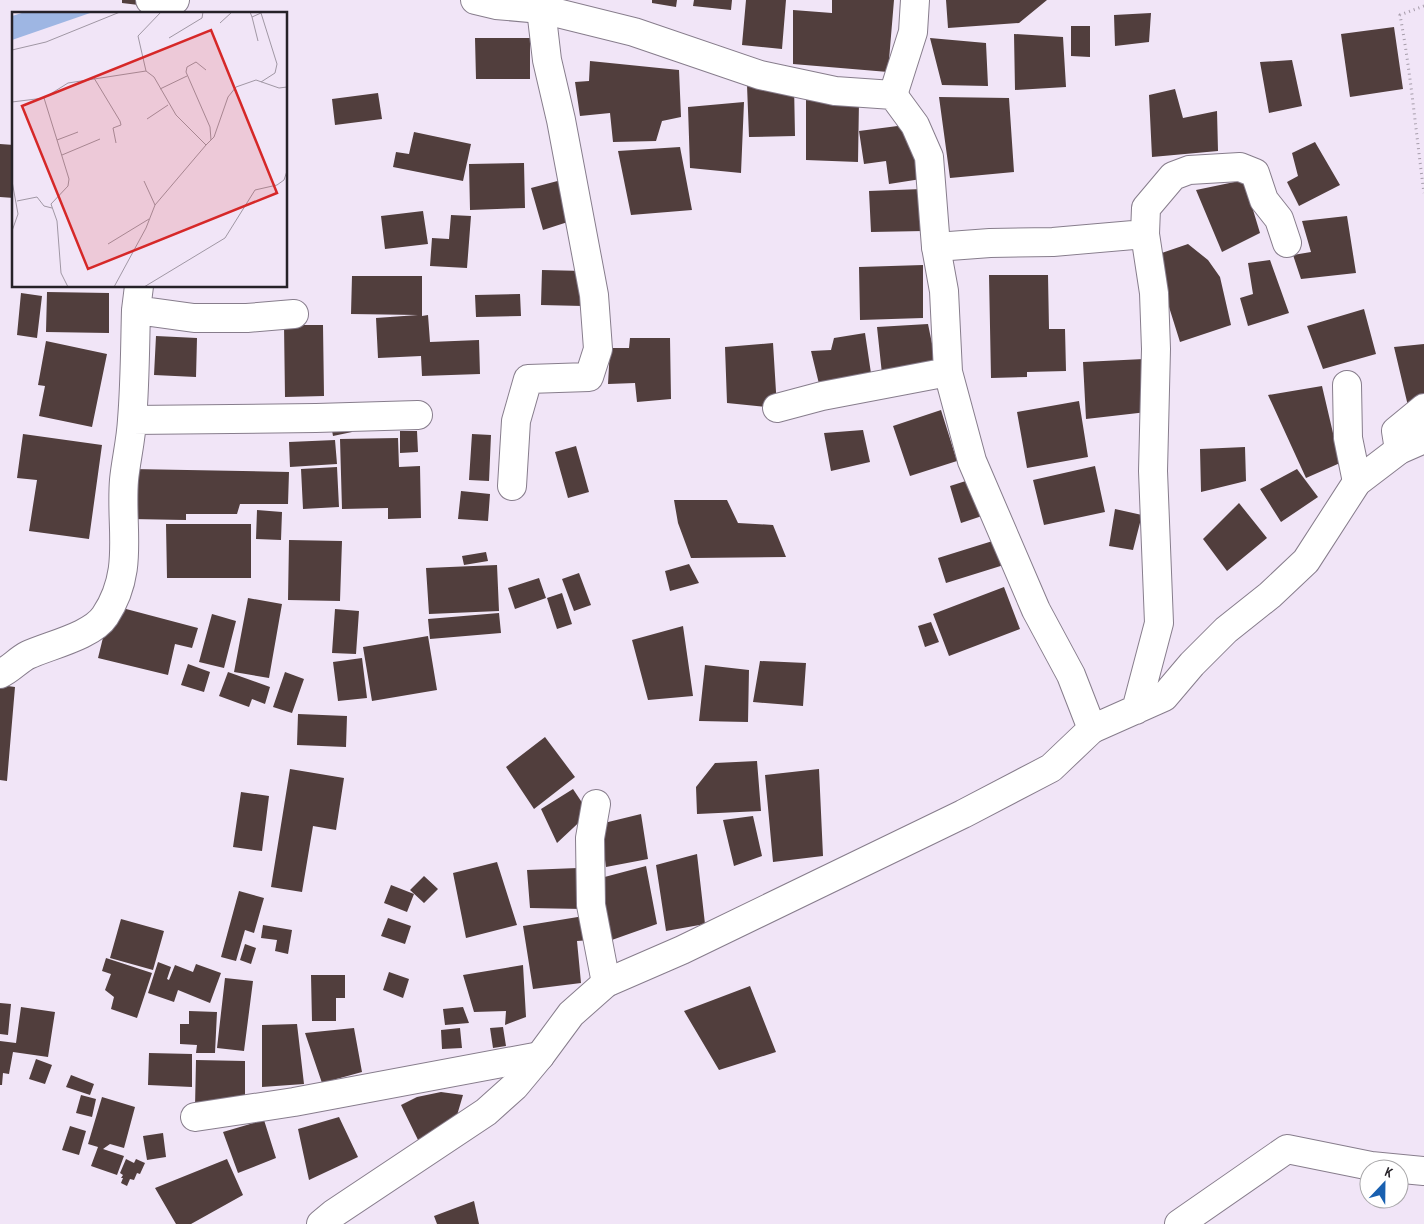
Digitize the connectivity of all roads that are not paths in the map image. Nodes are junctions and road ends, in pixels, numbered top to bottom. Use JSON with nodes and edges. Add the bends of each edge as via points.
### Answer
{"nodes":[{"id":1,"x":475,"y":0,"type":"edge"},
{"id":2,"x":914,"y":0,"type":"edge"},
{"id":3,"x":542,"y":9,"type":"junction"},
{"id":4,"x":894,"y":95,"type":"junction"},
{"id":5,"x":1145,"y":234,"type":"junction"},
{"id":6,"x":1287,"y":243,"type":"dead end"},
{"id":7,"x":936,"y":247,"type":"junction"},
{"id":8,"x":138,"y":298,"type":"edge"},
{"id":9,"x":294,"y":314,"type":"dead end"},
{"id":10,"x":948,"y":372,"type":"junction"},
{"id":11,"x":1347,"y":385,"type":"dead end"},
{"id":12,"x":777,"y":408,"type":"dead end"},
{"id":13,"x":1424,"y":408,"type":"edge"},
{"id":14,"x":418,"y":415,"type":"dead end"},
{"id":15,"x":132,"y":420,"type":"junction"},
{"id":16,"x":1424,"y":439,"type":"edge"},
{"id":17,"x":1399,"y":450,"type":"junction"},
{"id":18,"x":1357,"y":482,"type":"junction"},
{"id":19,"x":512,"y":486,"type":"dead end"},
{"id":20,"x":0,"y":674,"type":"edge"},
{"id":21,"x":1136,"y":710,"type":"junction"},
{"id":22,"x":1092,"y":729,"type":"junction"},
{"id":23,"x":596,"y":804,"type":"dead end"},
{"id":24,"x":606,"y":983,"type":"junction"},
{"id":25,"x":540,"y":1056,"type":"junction"},
{"id":26,"x":195,"y":1117,"type":"dead end"},
{"id":27,"x":1424,"y":1171,"type":"edge"},
{"id":28,"x":321,"y":1224,"type":"edge"},
{"id":29,"x":1179,"y":1224,"type":"edge"}],
"edges":[{"from":1,"to":3,"type":"street"},
{"from":2,"to":4,"type":"street","via":[[913,32]]},
{"from":3,"to":4,"type":"street","via":[[634,32],[760,75],[835,91]]},
{"from":3,"to":19,"type":"street","via":[[546,60],[561,120],[594,295],[598,349],[589,377],[528,380],[516,421]]},
{"from":4,"to":7,"type":"street","via":[[915,125],[929,157]]},
{"from":5,"to":6,"type":"street","via":[[1146,208],[1173,176],[1190,170],[1240,167],[1255,173],[1264,200],[1279,219]]},
{"from":5,"to":7,"type":"street"},
{"from":5,"to":21,"type":"street","via":[[1154,293],[1153,471],[1159,622]]},
{"from":7,"to":10,"type":"street","via":[[944,291]]},
{"from":8,"to":9,"type":"street","via":[[194,318]]},
{"from":8,"to":15,"type":"street"},
{"from":10,"to":12,"type":"street"},
{"from":10,"to":22,"type":"street","via":[[972,461],[1036,610],[1071,675]]},
{"from":11,"to":18,"type":"street","via":[[1348,438]]},
{"from":13,"to":17,"type":"street","via":[[1396,431]]},
{"from":14,"to":15,"type":"street"},
{"from":15,"to":20,"type":"street","via":[[124,481],[125,562],[118,592],[104,618],[88,632],[26,656]]},
{"from":16,"to":17,"type":"street"},
{"from":17,"to":18,"type":"street"},
{"from":18,"to":21,"type":"street","via":[[1306,561],[1226,630],[1164,698]]},
{"from":21,"to":22,"type":"street"},
{"from":22,"to":24,"type":"street","via":[[1051,768],[963,814],[682,950]]},
{"from":23,"to":24,"type":"street","via":[[590,838],[591,905]]},
{"from":24,"to":25,"type":"street","via":[[571,1014]]},
{"from":25,"to":26,"type":"street"},
{"from":25,"to":28,"type":"street","via":[[515,1086],[486,1112]]},
{"from":27,"to":29,"type":"street","via":[[1371,1166],[1287,1149]]}]}
